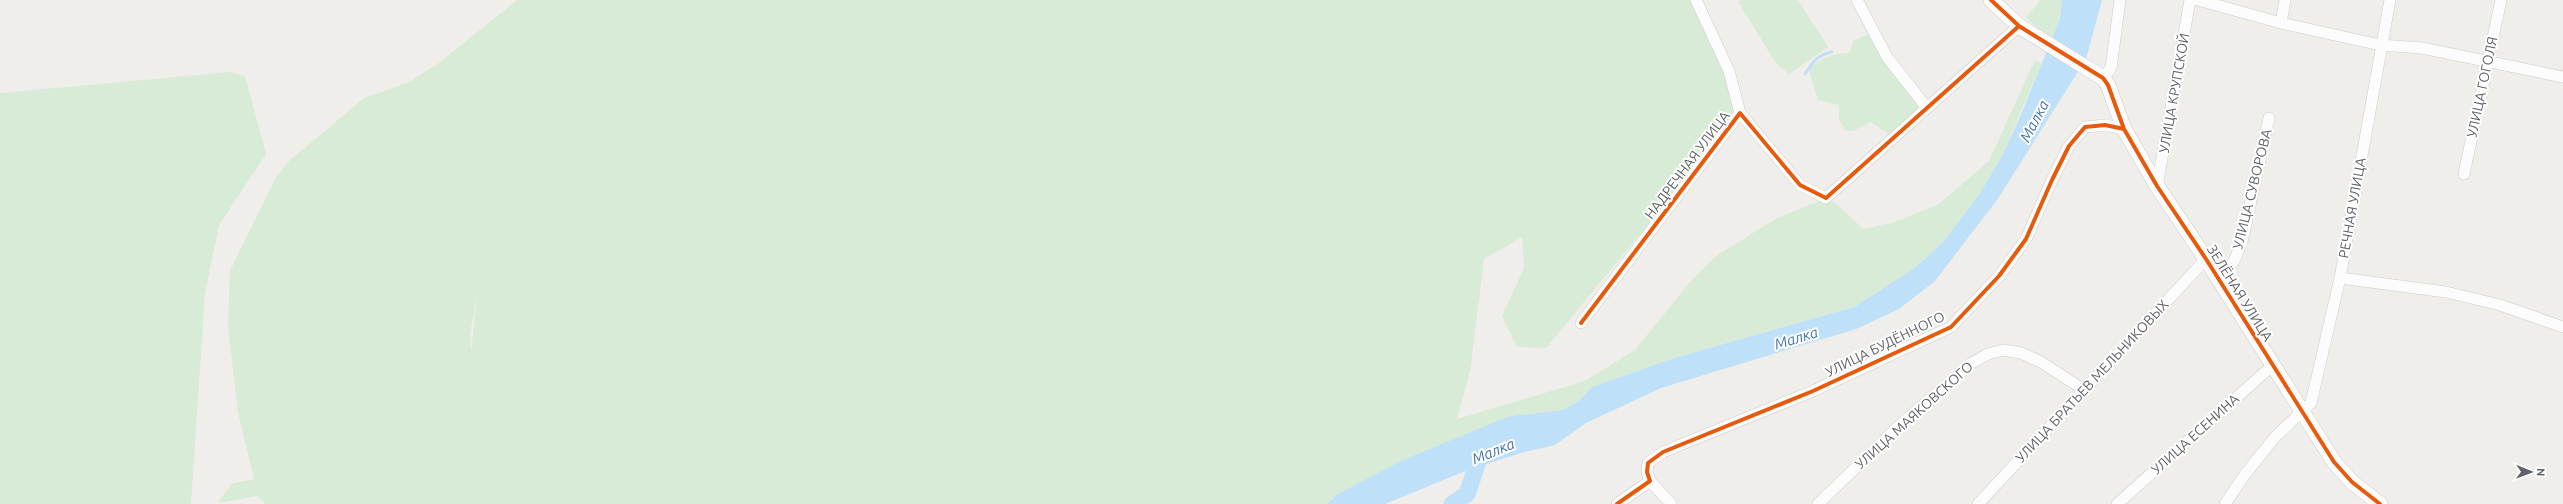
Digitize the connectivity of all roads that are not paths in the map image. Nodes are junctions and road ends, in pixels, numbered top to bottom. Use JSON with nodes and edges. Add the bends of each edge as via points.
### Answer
{"nodes":[{"id":1,"x":1696,"y":0,"type":"edge"},
{"id":2,"x":1857,"y":0,"type":"edge"},
{"id":3,"x":1991,"y":0,"type":"edge"},
{"id":4,"x":2120,"y":0,"type":"edge"},
{"id":5,"x":2190,"y":0,"type":"edge"},
{"id":6,"x":2198,"y":0,"type":"edge"},
{"id":7,"x":2285,"y":0,"type":"edge"},
{"id":8,"x":2390,"y":0,"type":"edge"},
{"id":9,"x":2500,"y":0,"type":"edge"},
{"id":10,"x":2281,"y":23,"type":"junction"},
{"id":11,"x":2019,"y":26,"type":"junction"},
{"id":12,"x":2380,"y":45,"type":"junction"},
{"id":13,"x":2487,"y":62,"type":"junction"},
{"id":14,"x":2103,"y":78,"type":"junction"},
{"id":15,"x":2563,"y":78,"type":"edge"},
{"id":16,"x":1927,"y":108,"type":"junction"},
{"id":17,"x":1740,"y":113,"type":"junction"},
{"id":18,"x":2269,"y":118,"type":"dead end"},
{"id":19,"x":2124,"y":128,"type":"junction"},
{"id":20,"x":2464,"y":174,"type":"dead end"},
{"id":21,"x":2157,"y":186,"type":"junction"},
{"id":22,"x":2206,"y":259,"type":"junction"},
{"id":23,"x":2340,"y":278,"type":"junction"},
{"id":24,"x":2219,"y":279,"type":"junction"},
{"id":25,"x":1581,"y":323,"type":"dead end"},
{"id":26,"x":2563,"y":327,"type":"edge"},
{"id":27,"x":2273,"y":364,"type":"junction"},
{"id":28,"x":2084,"y":390,"type":"junction"},
{"id":29,"x":2302,"y":412,"type":"junction"},
{"id":30,"x":1650,"y":481,"type":"junction"},
{"id":31,"x":1617,"y":504,"type":"edge"},
{"id":32,"x":1671,"y":504,"type":"edge"},
{"id":33,"x":1818,"y":504,"type":"edge"},
{"id":34,"x":1978,"y":504,"type":"edge"},
{"id":35,"x":2117,"y":504,"type":"edge"},
{"id":36,"x":2225,"y":504,"type":"edge"},
{"id":37,"x":2380,"y":504,"type":"edge"}],
"edges":[{"from":1,"to":17,"type":"street","via":[[1729,71]]},
{"from":2,"to":16,"type":"street","via":[[1887,57]]},
{"from":3,"to":11,"type":"street"},
{"from":4,"to":14,"type":"street","via":[[2111,68]]},
{"from":5,"to":21,"type":"street","name":"УЛИЦА КРУПСКОЙ"},
{"from":6,"to":10,"type":"street"},
{"from":7,"to":10,"type":"street"},
{"from":8,"to":12,"type":"street","name":"РЕЧНАЯ УЛИЦА"},
{"from":9,"to":13,"type":"street","name":"УЛИЦА ГОГОЛЯ"},
{"from":10,"to":12,"type":"street"},
{"from":11,"to":14,"type":"street"},
{"from":11,"to":16,"type":"street","name":"НАДРЕЧНАЯ УЛИЦА"},
{"from":12,"to":13,"type":"street","via":[[2422,48]]},
{"from":12,"to":23,"type":"street","name":"РЕЧНАЯ УЛИЦА"},
{"from":13,"to":15,"type":"street"},
{"from":13,"to":20,"type":"street","name":"УЛИЦА ГОГОЛЯ"},
{"from":14,"to":19,"type":"street","name":"ЗЕЛЁНАЯ УЛИЦА"},
{"from":16,"to":17,"type":"street","name":"НАДРЕЧНАЯ УЛИЦА","via":[[1826,198],[1800,185]]},
{"from":17,"to":25,"type":"street","name":"НАДРЕЧНАЯ УЛИЦА"},
{"from":18,"to":24,"type":"street","name":"УЛИЦА СУВОРОВА","via":[[2242,242],[2234,261]]},
{"from":19,"to":21,"type":"street","name":"ЗЕЛЁНАЯ УЛИЦА"},
{"from":19,"to":30,"type":"street","name":"УЛИЦА БУДЁННОГО","via":[[2106,125],[2085,127],[2069,146],[2026,239],[2000,276],[1951,326],[1813,391],[1663,452],[1648,463]]},
{"from":21,"to":22,"type":"street","name":"ЗЕЛЁНАЯ УЛИЦА"},
{"from":22,"to":24,"type":"street","name":"ЗЕЛЁНАЯ УЛИЦА"},
{"from":22,"to":28,"type":"street","name":"УЛИЦА БРАТЬЕВ МЕЛЬНИКОВЫХ"},
{"from":23,"to":26,"type":"street","via":[[2446,292],[2500,305]]},
{"from":23,"to":29,"type":"street","name":"РЕЧНАЯ УЛИЦА","via":[[2311,403]]},
{"from":24,"to":27,"type":"street","name":"ЗЕЛЁНАЯ УЛИЦА"},
{"from":27,"to":29,"type":"street","name":"ЗЕЛЁНАЯ УЛИЦА"},
{"from":27,"to":35,"type":"street","name":"УЛИЦА ЕСЕНИНА"},
{"from":28,"to":33,"type":"street","name":"УЛИЦА МАЯКОВСКОГО","via":[[2041,362],[2021,353],[2003,350],[1988,354],[1972,363],[1902,423]]},
{"from":28,"to":34,"type":"street","name":"УЛИЦА БРАТЬЕВ МЕЛЬНИКОВЫХ"},
{"from":29,"to":36,"type":"street","name":"РЕЧНАЯ УЛИЦА","via":[[2276,436]]},
{"from":29,"to":37,"type":"street","name":"ЗЕЛЁНАЯ УЛИЦА","via":[[2344,473]]},
{"from":30,"to":31,"type":"street"},
{"from":30,"to":32,"type":"street"}]}
